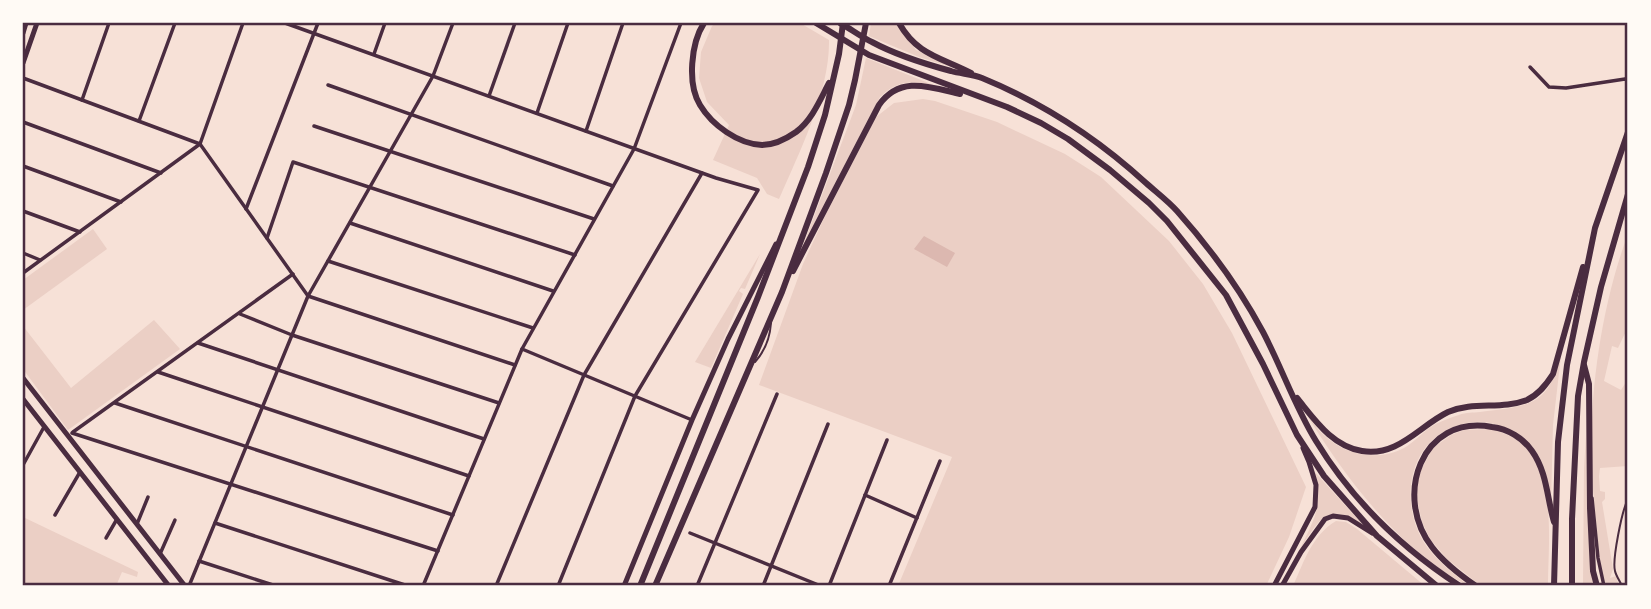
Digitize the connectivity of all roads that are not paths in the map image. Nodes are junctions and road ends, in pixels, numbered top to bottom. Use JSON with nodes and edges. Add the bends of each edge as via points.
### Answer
{"nodes":[{"id":1,"x":26,"y":23,"type":"edge"},
{"id":2,"x":37,"y":23,"type":"edge"},
{"id":3,"x":109,"y":23,"type":"edge"},
{"id":4,"x":175,"y":23,"type":"edge"},
{"id":5,"x":243,"y":23,"type":"edge"},
{"id":6,"x":285,"y":23,"type":"edge"},
{"id":7,"x":318,"y":23,"type":"edge"},
{"id":8,"x":385,"y":23,"type":"edge"},
{"id":9,"x":453,"y":23,"type":"edge"},
{"id":10,"x":515,"y":23,"type":"edge"},
{"id":11,"x":568,"y":23,"type":"edge"},
{"id":12,"x":623,"y":23,"type":"edge"},
{"id":13,"x":681,"y":23,"type":"edge"},
{"id":14,"x":704,"y":23,"type":"edge"},
{"id":15,"x":816,"y":23,"type":"edge"},
{"id":16,"x":842,"y":23,"type":"edge"},
{"id":17,"x":866,"y":23,"type":"edge"},
{"id":18,"x":899,"y":23,"type":"edge"},
{"id":19,"x":23,"y":33,"type":"edge"},
{"id":20,"x":314,"y":33,"type":"junction"},
{"id":21,"x":373,"y":55,"type":"junction"},
{"id":22,"x":23,"y":63,"type":"edge"},
{"id":23,"x":1530,"y":67,"type":"dead end"},
{"id":24,"x":833,"y":75,"type":"junction"},
{"id":25,"x":433,"y":76,"type":"junction"},
{"id":26,"x":979,"y":76,"type":"junction"},
{"id":27,"x":23,"y":78,"type":"edge"},
{"id":28,"x":1628,"y":81,"type":"edge"},
{"id":29,"x":328,"y":85,"type":"dead end"},
{"id":30,"x":489,"y":96,"type":"junction"},
{"id":31,"x":982,"y":99,"type":"junction"},
{"id":32,"x":82,"y":100,"type":"junction"},
{"id":33,"x":537,"y":114,"type":"junction"},
{"id":34,"x":411,"y":115,"type":"junction"},
{"id":35,"x":139,"y":121,"type":"junction"},
{"id":36,"x":23,"y":122,"type":"edge"},
{"id":37,"x":314,"y":126,"type":"dead end"},
{"id":38,"x":586,"y":131,"type":"junction"},
{"id":39,"x":1628,"y":132,"type":"edge"},
{"id":40,"x":200,"y":145,"type":"junction"},
{"id":41,"x":634,"y":149,"type":"junction"},
{"id":42,"x":390,"y":152,"type":"junction"},
{"id":43,"x":23,"y":166,"type":"edge"},
{"id":44,"x":161,"y":173,"type":"junction"},
{"id":45,"x":702,"y":173,"type":"junction"},
{"id":46,"x":613,"y":186,"type":"junction"},
{"id":47,"x":370,"y":187,"type":"junction"},
{"id":48,"x":1628,"y":194,"type":"edge"},
{"id":49,"x":121,"y":202,"type":"junction"},
{"id":50,"x":246,"y":209,"type":"junction"},
{"id":51,"x":23,"y":211,"type":"edge"},
{"id":52,"x":790,"y":217,"type":"junction"},
{"id":53,"x":594,"y":219,"type":"junction"},
{"id":54,"x":350,"y":223,"type":"junction"},
{"id":55,"x":1595,"y":228,"type":"junction"},
{"id":56,"x":80,"y":232,"type":"junction"},
{"id":57,"x":267,"y":238,"type":"junction"},
{"id":58,"x":23,"y":253,"type":"edge"},
{"id":59,"x":575,"y":255,"type":"junction"},
{"id":60,"x":41,"y":260,"type":"junction"},
{"id":61,"x":328,"y":261,"type":"junction"},
{"id":62,"x":23,"y":273,"type":"edge"},
{"id":63,"x":293,"y":274,"type":"junction"},
{"id":64,"x":554,"y":292,"type":"junction"},
{"id":65,"x":782,"y":292,"type":"junction"},
{"id":66,"x":308,"y":296,"type":"junction"},
{"id":67,"x":238,"y":314,"type":"junction"},
{"id":68,"x":533,"y":328,"type":"junction"},
{"id":69,"x":292,"y":335,"type":"junction"},
{"id":70,"x":198,"y":343,"type":"junction"},
{"id":71,"x":522,"y":349,"type":"junction"},
{"id":72,"x":1584,"y":362,"type":"junction"},
{"id":73,"x":515,"y":365,"type":"junction"},
{"id":74,"x":278,"y":370,"type":"junction"},
{"id":75,"x":158,"y":372,"type":"junction"},
{"id":76,"x":584,"y":375,"type":"junction"},
{"id":77,"x":24,"y":381,"type":"edge"},
{"id":78,"x":777,"y":394,"type":"dead end"},
{"id":79,"x":1293,"y":394,"type":"junction"},
{"id":80,"x":635,"y":396,"type":"junction"},
{"id":81,"x":23,"y":399,"type":"edge"},
{"id":82,"x":115,"y":403,"type":"junction"},
{"id":83,"x":499,"y":403,"type":"junction"},
{"id":84,"x":262,"y":407,"type":"junction"},
{"id":85,"x":692,"y":420,"type":"junction"},
{"id":86,"x":828,"y":424,"type":"dead end"},
{"id":87,"x":44,"y":427,"type":"junction"},
{"id":88,"x":70,"y":434,"type":"junction"},
{"id":89,"x":1297,"y":435,"type":"junction"},
{"id":90,"x":484,"y":439,"type":"junction"},
{"id":91,"x":887,"y":440,"type":"dead end"},
{"id":92,"x":246,"y":446,"type":"junction"},
{"id":93,"x":940,"y":461,"type":"dead end"},
{"id":94,"x":23,"y":465,"type":"edge"},
{"id":95,"x":80,"y":472,"type":"junction"},
{"id":96,"x":469,"y":476,"type":"junction"},
{"id":97,"x":1590,"y":480,"type":"junction"},
{"id":98,"x":230,"y":484,"type":"junction"},
{"id":99,"x":865,"y":495,"type":"junction"},
{"id":100,"x":148,"y":497,"type":"dead end"},
{"id":101,"x":1628,"y":499,"type":"edge"},
{"id":102,"x":55,"y":515,"type":"dead end"},
{"id":103,"x":453,"y":515,"type":"junction"},
{"id":104,"x":917,"y":518,"type":"junction"},
{"id":105,"x":117,"y":519,"type":"junction"},
{"id":106,"x":175,"y":520,"type":"dead end"},
{"id":107,"x":215,"y":523,"type":"junction"},
{"id":108,"x":137,"y":524,"type":"junction"},
{"id":109,"x":1556,"y":528,"type":"junction"},
{"id":110,"x":690,"y":533,"type":"dead end"},
{"id":111,"x":1377,"y":536,"type":"junction"},
{"id":112,"x":106,"y":538,"type":"dead end"},
{"id":113,"x":715,"y":544,"type":"junction"},
{"id":114,"x":438,"y":551,"type":"junction"},
{"id":115,"x":160,"y":554,"type":"junction"},
{"id":116,"x":1292,"y":560,"type":"junction"},
{"id":117,"x":199,"y":561,"type":"junction"},
{"id":118,"x":771,"y":565,"type":"junction"},
{"id":119,"x":169,"y":586,"type":"edge"},
{"id":120,"x":187,"y":586,"type":"edge"},
{"id":121,"x":276,"y":586,"type":"edge"},
{"id":122,"x":408,"y":586,"type":"edge"},
{"id":123,"x":424,"y":586,"type":"edge"},
{"id":124,"x":496,"y":586,"type":"edge"},
{"id":125,"x":558,"y":586,"type":"edge"},
{"id":126,"x":624,"y":586,"type":"edge"},
{"id":127,"x":640,"y":586,"type":"edge"},
{"id":128,"x":655,"y":586,"type":"edge"},
{"id":129,"x":697,"y":586,"type":"edge"},
{"id":130,"x":762,"y":586,"type":"edge"},
{"id":131,"x":821,"y":586,"type":"edge"},
{"id":132,"x":829,"y":586,"type":"edge"},
{"id":133,"x":889,"y":586,"type":"edge"},
{"id":134,"x":1274,"y":586,"type":"edge"},
{"id":135,"x":1282,"y":586,"type":"edge"},
{"id":136,"x":1437,"y":586,"type":"edge"},
{"id":137,"x":1460,"y":586,"type":"edge"},
{"id":138,"x":1476,"y":586,"type":"edge"},
{"id":139,"x":1554,"y":586,"type":"edge"},
{"id":140,"x":1572,"y":586,"type":"edge"},
{"id":141,"x":1597,"y":586,"type":"edge"},
{"id":142,"x":1604,"y":586,"type":"edge"},
{"id":143,"x":1622,"y":586,"type":"edge"}],
"edges":[{"from":1,"to":19,"type":"main road"},
{"from":2,"to":22,"type":"main road"},
{"from":3,"to":32,"type":"street"},
{"from":4,"to":35,"type":"street"},
{"from":5,"to":40,"type":"street"},
{"from":6,"to":20,"type":"street"},
{"from":7,"to":20,"type":"street"},
{"from":8,"to":21,"type":"street"},
{"from":9,"to":25,"type":"street"},
{"from":10,"to":30,"type":"street"},
{"from":11,"to":33,"type":"street"},
{"from":12,"to":38,"type":"street"},
{"from":13,"to":41,"type":"street"},
{"from":14,"to":24,"type":"highway","via":[[693,58],[692,82],[699,104],[713,122],[748,142],[778,142],[797,131],[811,116]]},
{"from":15,"to":31,"type":"highway","via":[[869,55]]},
{"from":16,"to":24,"type":"highway"},
{"from":16,"to":26,"type":"highway","via":[[882,47],[953,72]]},
{"from":17,"to":65,"type":"highway","via":[[849,104]]},
{"from":18,"to":26,"type":"highway","via":[[920,49]]},
{"from":20,"to":21,"type":"street"},
{"from":20,"to":50,"type":"street"},
{"from":21,"to":25,"type":"street"},
{"from":23,"to":28,"type":"street","via":[[1549,87]]},
{"from":24,"to":52,"type":"highway","via":[[825,115]]},
{"from":25,"to":30,"type":"street"},
{"from":25,"to":34,"type":"street"},
{"from":26,"to":79,"type":"highway","via":[[1031,101],[1097,142],[1176,210],[1241,295]]},
{"from":27,"to":32,"type":"street"},
{"from":29,"to":34,"type":"street"},
{"from":30,"to":33,"type":"street"},
{"from":31,"to":65,"type":"highway","via":[[919,85],[885,96]]},
{"from":31,"to":89,"type":"highway","via":[[1027,116],[1068,139],[1133,188],[1167,221],[1226,295]]},
{"from":32,"to":35,"type":"street"},
{"from":33,"to":38,"type":"street"},
{"from":34,"to":42,"type":"street"},
{"from":34,"to":46,"type":"street"},
{"from":35,"to":40,"type":"street"},
{"from":36,"to":44,"type":"street"},
{"from":37,"to":42,"type":"street"},
{"from":38,"to":41,"type":"street"},
{"from":39,"to":55,"type":"highway"},
{"from":40,"to":44,"type":"street"},
{"from":40,"to":50,"type":"street"},
{"from":41,"to":45,"type":"street"},
{"from":41,"to":46,"type":"street"},
{"from":42,"to":47,"type":"street"},
{"from":42,"to":53,"type":"street"},
{"from":43,"to":49,"type":"street"},
{"from":44,"to":49,"type":"street"},
{"from":45,"to":76,"type":"street"},
{"from":45,"to":80,"type":"street","via":[[758,190]]},
{"from":46,"to":53,"type":"street"},
{"from":47,"to":54,"type":"street"},
{"from":47,"to":57,"type":"street","via":[[293,162]]},
{"from":47,"to":59,"type":"street"},
{"from":48,"to":72,"type":"highway"},
{"from":49,"to":56,"type":"street"},
{"from":50,"to":57,"type":"street"},
{"from":51,"to":56,"type":"street"},
{"from":52,"to":85,"type":"main road"},
{"from":52,"to":127,"type":"highway"},
{"from":53,"to":59,"type":"street"},
{"from":54,"to":61,"type":"street"},
{"from":54,"to":64,"type":"street"},
{"from":55,"to":79,"type":"highway","via":[[1553,374],[1537,394],[1512,404],[1470,405],[1450,411],[1402,443],[1374,452],[1339,442]]},
{"from":55,"to":109,"type":"highway","via":[[1567,365],[1558,442]]},
{"from":56,"to":60,"type":"street"},
{"from":57,"to":63,"type":"street"},
{"from":58,"to":60,"type":"street"},
{"from":59,"to":64,"type":"street"},
{"from":60,"to":62,"type":"street"},
{"from":61,"to":66,"type":"street"},
{"from":61,"to":68,"type":"street"},
{"from":63,"to":66,"type":"street"},
{"from":63,"to":67,"type":"street"},
{"from":64,"to":68,"type":"street"},
{"from":65,"to":128,"type":"highway"},
{"from":66,"to":69,"type":"street"},
{"from":66,"to":73,"type":"street"},
{"from":67,"to":69,"type":"street"},
{"from":67,"to":70,"type":"street"},
{"from":68,"to":71,"type":"street"},
{"from":69,"to":74,"type":"street"},
{"from":69,"to":83,"type":"street"},
{"from":70,"to":74,"type":"street"},
{"from":70,"to":75,"type":"street"},
{"from":71,"to":73,"type":"street"},
{"from":71,"to":76,"type":"street"},
{"from":72,"to":97,"type":"highway","via":[[1589,384]]},
{"from":72,"to":140,"type":"highway","via":[[1578,396]]},
{"from":73,"to":83,"type":"street"},
{"from":74,"to":84,"type":"street"},
{"from":74,"to":90,"type":"street"},
{"from":75,"to":82,"type":"street"},
{"from":75,"to":84,"type":"street"},
{"from":76,"to":80,"type":"street"},
{"from":76,"to":124,"type":"street"},
{"from":77,"to":88,"type":"main road"},
{"from":78,"to":113,"type":"street"},
{"from":79,"to":137,"type":"highway","via":[[1318,444],[1349,487],[1408,547]]},
{"from":80,"to":85,"type":"street"},
{"from":80,"to":125,"type":"street"},
{"from":81,"to":87,"type":"main road"},
{"from":82,"to":88,"type":"street"},
{"from":82,"to":92,"type":"street"},
{"from":83,"to":90,"type":"street"},
{"from":84,"to":92,"type":"street"},
{"from":84,"to":96,"type":"street"},
{"from":85,"to":126,"type":"main road"},
{"from":86,"to":118,"type":"street"},
{"from":87,"to":94,"type":"street"},
{"from":87,"to":95,"type":"main road"},
{"from":88,"to":98,"type":"street"},
{"from":88,"to":108,"type":"main road"},
{"from":89,"to":111,"type":"highway","via":[[1324,476]]},
{"from":89,"to":116,"type":"main road","via":[[1313,474],[1316,498]]},
{"from":90,"to":96,"type":"street"},
{"from":91,"to":99,"type":"street"},
{"from":92,"to":98,"type":"street"},
{"from":92,"to":103,"type":"street"},
{"from":93,"to":104,"type":"street"},
{"from":95,"to":102,"type":"street"},
{"from":95,"to":105,"type":"main road"},
{"from":96,"to":103,"type":"street"},
{"from":97,"to":141,"type":"highway"},
{"from":97,"to":142,"type":"street"},
{"from":98,"to":107,"type":"street"},
{"from":98,"to":114,"type":"street"},
{"from":99,"to":104,"type":"street"},
{"from":99,"to":132,"type":"street"},
{"from":100,"to":108,"type":"street"},
{"from":101,"to":143,"type":"lane","via":[[1615,560]]},
{"from":103,"to":114,"type":"street"},
{"from":104,"to":133,"type":"street"},
{"from":105,"to":112,"type":"street"},
{"from":105,"to":119,"type":"main road"},
{"from":106,"to":115,"type":"street"},
{"from":107,"to":117,"type":"street"},
{"from":107,"to":122,"type":"street"},
{"from":108,"to":115,"type":"main road"},
{"from":109,"to":138,"type":"highway","via":[[1542,471],[1523,441],[1500,428],[1476,425],[1443,436],[1419,465],[1414,488],[1416,516],[1432,547]]},
{"from":109,"to":139,"type":"highway"},
{"from":110,"to":113,"type":"street"},
{"from":111,"to":116,"type":"main road","via":[[1348,518],[1333,516],[1325,519]]},
{"from":111,"to":136,"type":"highway"},
{"from":113,"to":118,"type":"street"},
{"from":113,"to":129,"type":"street"},
{"from":114,"to":123,"type":"street"},
{"from":115,"to":120,"type":"main road"},
{"from":116,"to":134,"type":"main road"},
{"from":116,"to":135,"type":"main road"},
{"from":117,"to":120,"type":"street"},
{"from":117,"to":121,"type":"street"},
{"from":118,"to":130,"type":"street"},
{"from":118,"to":131,"type":"street"}]}
